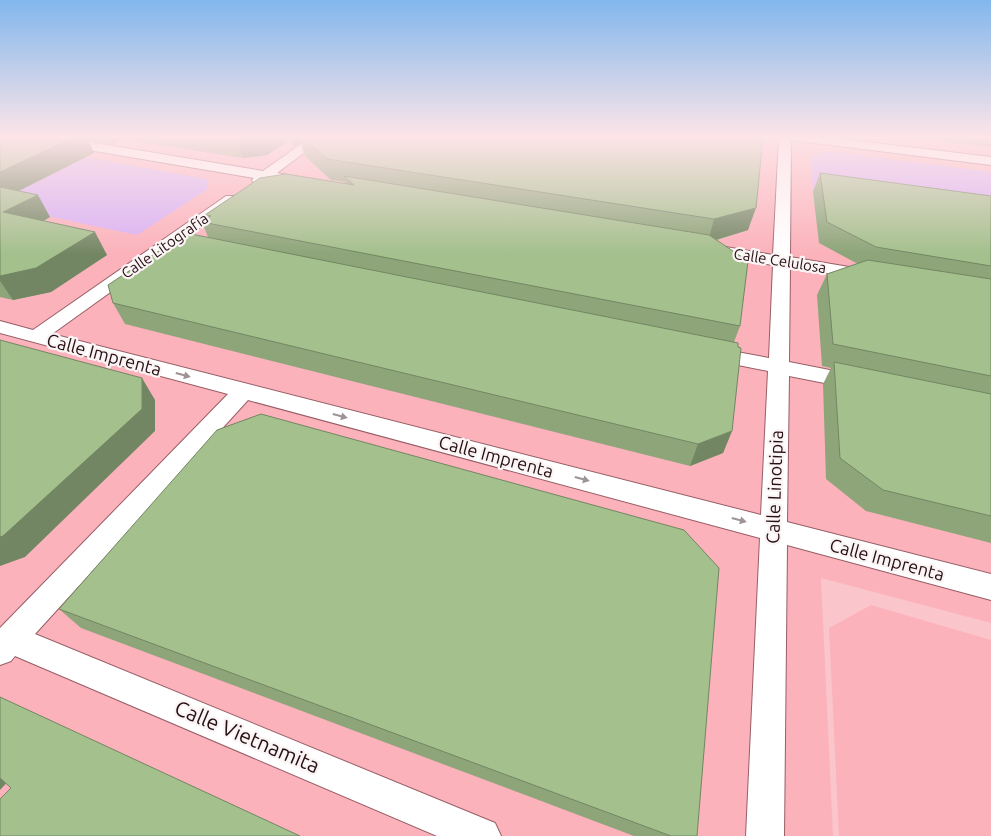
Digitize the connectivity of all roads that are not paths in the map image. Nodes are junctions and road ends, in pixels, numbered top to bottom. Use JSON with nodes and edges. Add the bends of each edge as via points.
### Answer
{"nodes":[{"id":1,"x":264,"y":176,"type":"edge"},
{"id":2,"x":271,"y":176,"type":"edge"},
{"id":3,"x":784,"y":176,"type":"edge"},
{"id":4,"x":314,"y":183,"type":"edge"},
{"id":5,"x":171,"y":241,"type":"junction"},
{"id":6,"x":191,"y":245,"type":"edge"},
{"id":7,"x":694,"y":247,"type":"edge"},
{"id":8,"x":781,"y":261,"type":"junction"},
{"id":9,"x":886,"y":278,"type":"edge"},
{"id":10,"x":0,"y":328,"type":"edge"},
{"id":11,"x":36,"y":337,"type":"junction"},
{"id":12,"x":690,"y":348,"type":"edge"},
{"id":13,"x":778,"y":367,"type":"junction"},
{"id":14,"x":875,"y":386,"type":"edge"},
{"id":15,"x":244,"y":391,"type":"junction"},
{"id":16,"x":774,"y":529,"type":"junction"},
{"id":17,"x":991,"y":587,"type":"edge"},
{"id":18,"x":6,"y":644,"type":"edge"},
{"id":19,"x":482,"y":836,"type":"edge"},
{"id":20,"x":765,"y":836,"type":"edge"}],
"edges":[{"from":1,"to":5,"type":"street","name":"Calle Litografía"},
{"from":2,"to":4,"type":"street"},
{"from":3,"to":8,"type":"street","name":"Calle Linotipia"},
{"from":5,"to":6,"type":"street"},
{"from":5,"to":11,"type":"street","name":"Calle Litografía"},
{"from":7,"to":8,"type":"street","name":"Calle Celulosa"},
{"from":8,"to":9,"type":"street","name":"Calle Celulosa"},
{"from":8,"to":13,"type":"street","name":"Calle Linotipia"},
{"from":10,"to":11,"type":"street","name":"Calle Imprenta"},
{"from":11,"to":15,"type":"street","name":"Calle Imprenta","one_way":true},
{"from":12,"to":13,"type":"street"},
{"from":13,"to":14,"type":"street"},
{"from":13,"to":16,"type":"street","name":"Calle Linotipia"},
{"from":15,"to":16,"type":"street","name":"Calle Imprenta","one_way":true},
{"from":15,"to":18,"type":"street"},
{"from":16,"to":17,"type":"street","name":"Calle Imprenta"},
{"from":16,"to":20,"type":"street","name":"Calle Linotipia"},
{"from":18,"to":19,"type":"street","name":"Calle Vietnamita"}]}
